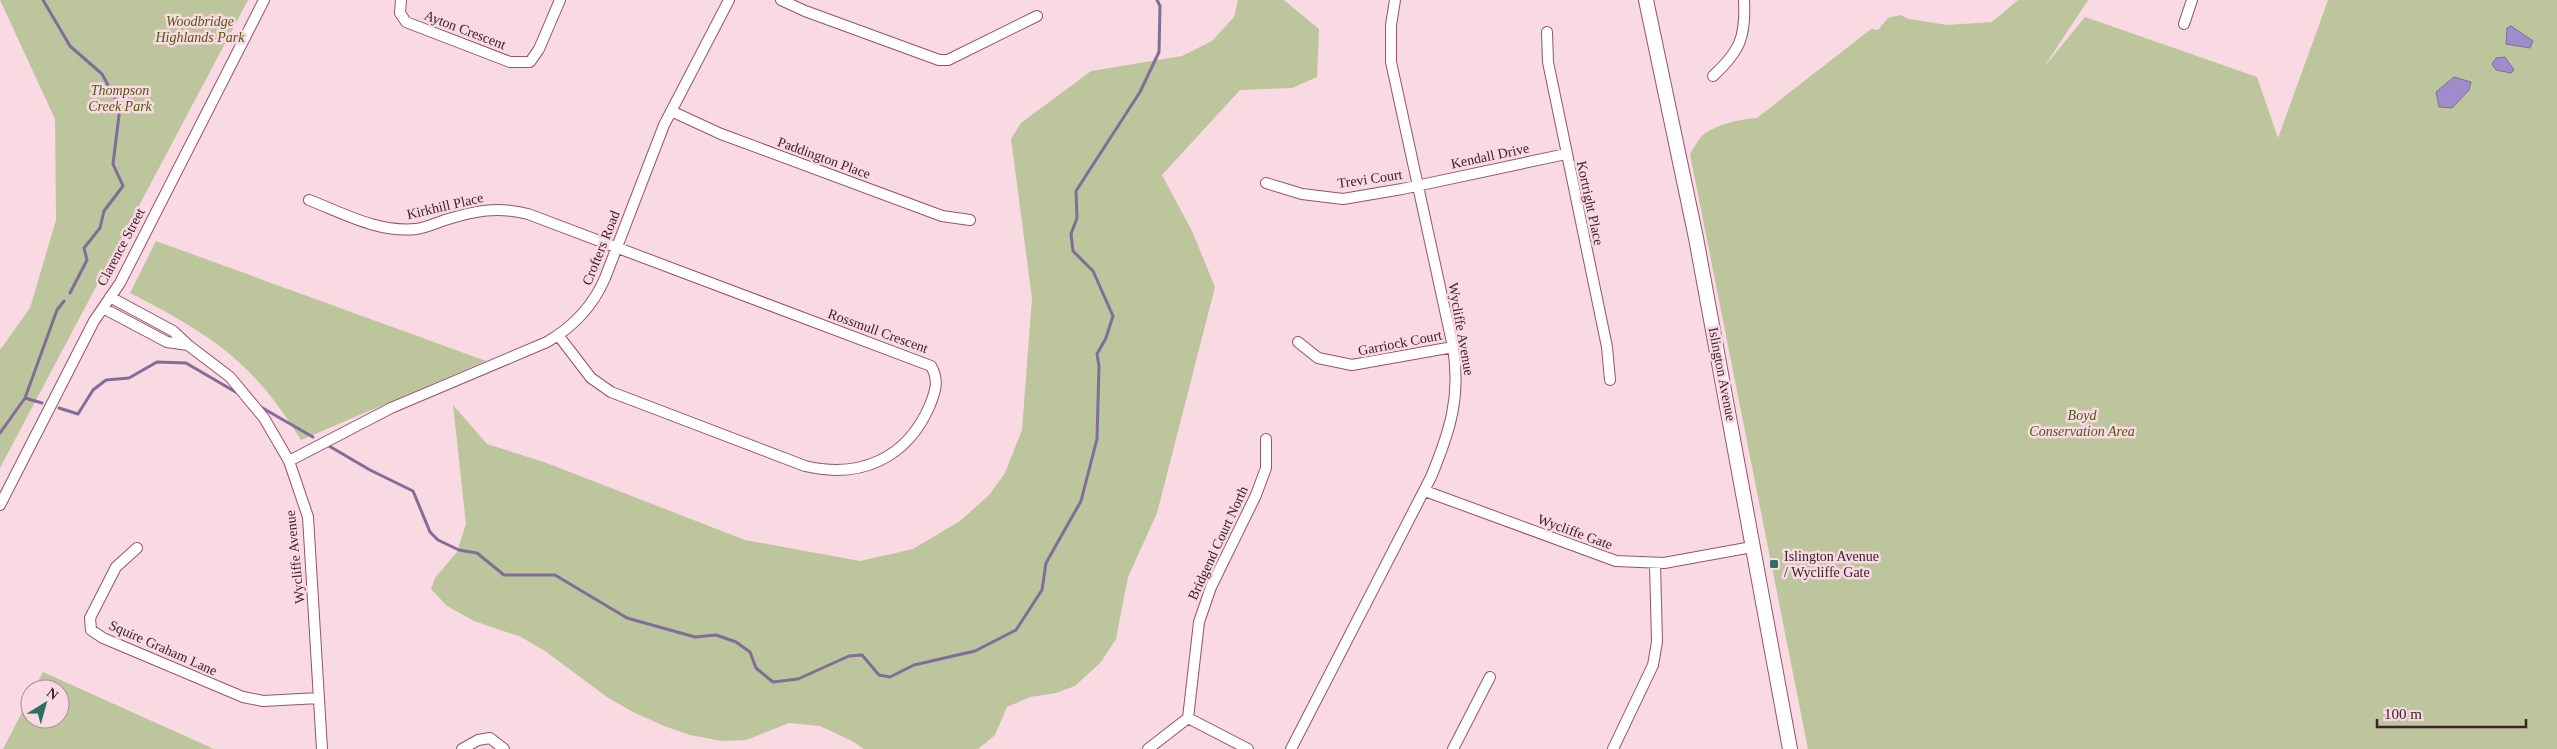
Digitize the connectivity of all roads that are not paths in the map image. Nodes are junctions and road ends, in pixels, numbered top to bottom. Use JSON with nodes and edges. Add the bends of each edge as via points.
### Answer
{"nodes":[{"id":1,"x":264,"y":0,"type":"edge"},
{"id":2,"x":401,"y":0,"type":"edge"},
{"id":3,"x":560,"y":0,"type":"edge"},
{"id":4,"x":729,"y":0,"type":"edge"},
{"id":5,"x":781,"y":0,"type":"edge"},
{"id":6,"x":1395,"y":0,"type":"edge"},
{"id":7,"x":1646,"y":0,"type":"edge"},
{"id":8,"x":1744,"y":0,"type":"edge"},
{"id":9,"x":2192,"y":0,"type":"edge"},
{"id":10,"x":1037,"y":16,"type":"dead end"},
{"id":11,"x":2184,"y":24,"type":"dead end"},
{"id":12,"x":1547,"y":32,"type":"dead end"},
{"id":13,"x":1713,"y":76,"type":"dead end"},
{"id":14,"x":671,"y":110,"type":"junction"},
{"id":15,"x":1566,"y":154,"type":"junction"},
{"id":16,"x":1266,"y":183,"type":"dead end"},
{"id":17,"x":1419,"y":185,"type":"junction"},
{"id":18,"x":309,"y":200,"type":"dead end"},
{"id":19,"x":970,"y":220,"type":"dead end"},
{"id":20,"x":616,"y":248,"type":"junction"},
{"id":21,"x":110,"y":297,"type":"junction"},
{"id":22,"x":103,"y":308,"type":"junction"},
{"id":23,"x":558,"y":335,"type":"junction"},
{"id":24,"x":1298,"y":342,"type":"dead end"},
{"id":25,"x":188,"y":345,"type":"junction"},
{"id":26,"x":1453,"y":347,"type":"junction"},
{"id":27,"x":1610,"y":380,"type":"dead end"},
{"id":28,"x":1266,"y":439,"type":"dead end"},
{"id":29,"x":290,"y":461,"type":"junction"},
{"id":30,"x":1425,"y":490,"type":"junction"},
{"id":31,"x":0,"y":505,"type":"edge"},
{"id":32,"x":1752,"y":547,"type":"junction"},
{"id":33,"x":137,"y":548,"type":"dead end"},
{"id":34,"x":1655,"y":564,"type":"junction"},
{"id":35,"x":1490,"y":677,"type":"dead end"},
{"id":36,"x":319,"y":698,"type":"junction"},
{"id":37,"x":1188,"y":718,"type":"junction"},
{"id":38,"x":322,"y":749,"type":"edge"},
{"id":39,"x":462,"y":749,"type":"edge"},
{"id":40,"x":504,"y":749,"type":"edge"},
{"id":41,"x":1148,"y":749,"type":"edge"},
{"id":42,"x":1248,"y":749,"type":"edge"},
{"id":43,"x":1291,"y":749,"type":"edge"},
{"id":44,"x":1453,"y":749,"type":"edge"},
{"id":45,"x":1613,"y":749,"type":"edge"},
{"id":46,"x":1790,"y":749,"type":"edge"}],
"edges":[{"from":1,"to":21,"type":"street","name":"Clarence Street"},
{"from":2,"to":3,"type":"street","name":"Ayton Crescent","via":[[400,13],[406,22],[510,62],[530,62],[540,49]]},
{"from":4,"to":14,"type":"street","name":"Crofters Road"},
{"from":5,"to":10,"type":"street","via":[[939,60],[948,60]]},
{"from":6,"to":17,"type":"street","name":"Wycliffe Avenue","via":[[1391,62]]},
{"from":7,"to":32,"type":"main road","name":"Islington Avenue","via":[[1698,248],[1740,466]]},
{"from":8,"to":13,"type":"street","via":[[1742,42],[1731,59]]},
{"from":9,"to":11,"type":"street"},
{"from":12,"to":15,"type":"street","name":"Kortright Place","via":[[1548,62]]},
{"from":14,"to":19,"type":"street","name":"Paddington Place","via":[[721,134],[942,216]]},
{"from":14,"to":20,"type":"street","name":"Crofters Road"},
{"from":15,"to":17,"type":"street","name":"Kendall Drive"},
{"from":15,"to":27,"type":"street","name":"Kortright Place"},
{"from":16,"to":17,"type":"street","name":"Trevi Court","via":[[1302,194],[1342,199]]},
{"from":17,"to":26,"type":"street","name":"Wycliffe Avenue"},
{"from":18,"to":20,"type":"street","name":"Kirkhill Place","via":[[372,224],[401,230],[418,229],[484,209],[512,210]]},
{"from":20,"to":23,"type":"street","name":"Crofters Road","via":[[599,292],[584,312]]},
{"from":20,"to":23,"type":"street","name":"Rossmull Crescent","via":[[931,366],[937,376],[937,385],[928,410],[914,434],[892,454],[859,468],[824,471],[610,392],[592,378]]},
{"from":21,"to":22,"type":"street","name":"Clarence Street"},
{"from":21,"to":25,"type":"street","name":"Wycliffe Avenue","via":[[173,331]]},
{"from":22,"to":25,"type":"street","name":"Wycliffe Avenue","via":[[168,342]]},
{"from":22,"to":31,"type":"street","name":"Clarence Street"},
{"from":23,"to":29,"type":"street","name":"Crofters Road","via":[[391,408]]},
{"from":24,"to":26,"type":"street","name":"Garriock Court","via":[[1318,358],[1352,366]]},
{"from":25,"to":29,"type":"street","name":"Wycliffe Avenue","via":[[241,389],[264,418]]},
{"from":26,"to":30,"type":"street","name":"Wycliffe Avenue","via":[[1457,384],[1454,408],[1442,451]]},
{"from":28,"to":37,"type":"street","name":"Bridgend Court North","via":[[1266,468],[1256,495],[1201,612]]},
{"from":29,"to":36,"type":"street","name":"Wycliffe Avenue","via":[[308,517]]},
{"from":30,"to":34,"type":"street","name":"Wycliffe Gate","via":[[1610,560]]},
{"from":30,"to":43,"type":"street","name":"Wycliffe Avenue"},
{"from":32,"to":34,"type":"street","name":"Wycliffe Gate"},
{"from":32,"to":46,"type":"main road","name":"Islington Avenue"},
{"from":33,"to":36,"type":"street","name":"Squire Graham Lane","via":[[116,567],[90,618],[91,630],[243,697],[263,701]]},
{"from":34,"to":45,"type":"street","via":[[1656,642],[1653,665]]},
{"from":35,"to":44,"type":"street"},
{"from":36,"to":38,"type":"street","name":"Wycliffe Avenue"},
{"from":37,"to":41,"type":"street"},
{"from":37,"to":42,"type":"street"},
{"from":39,"to":40,"type":"street","via":[[478,740],[490,738]]}]}
